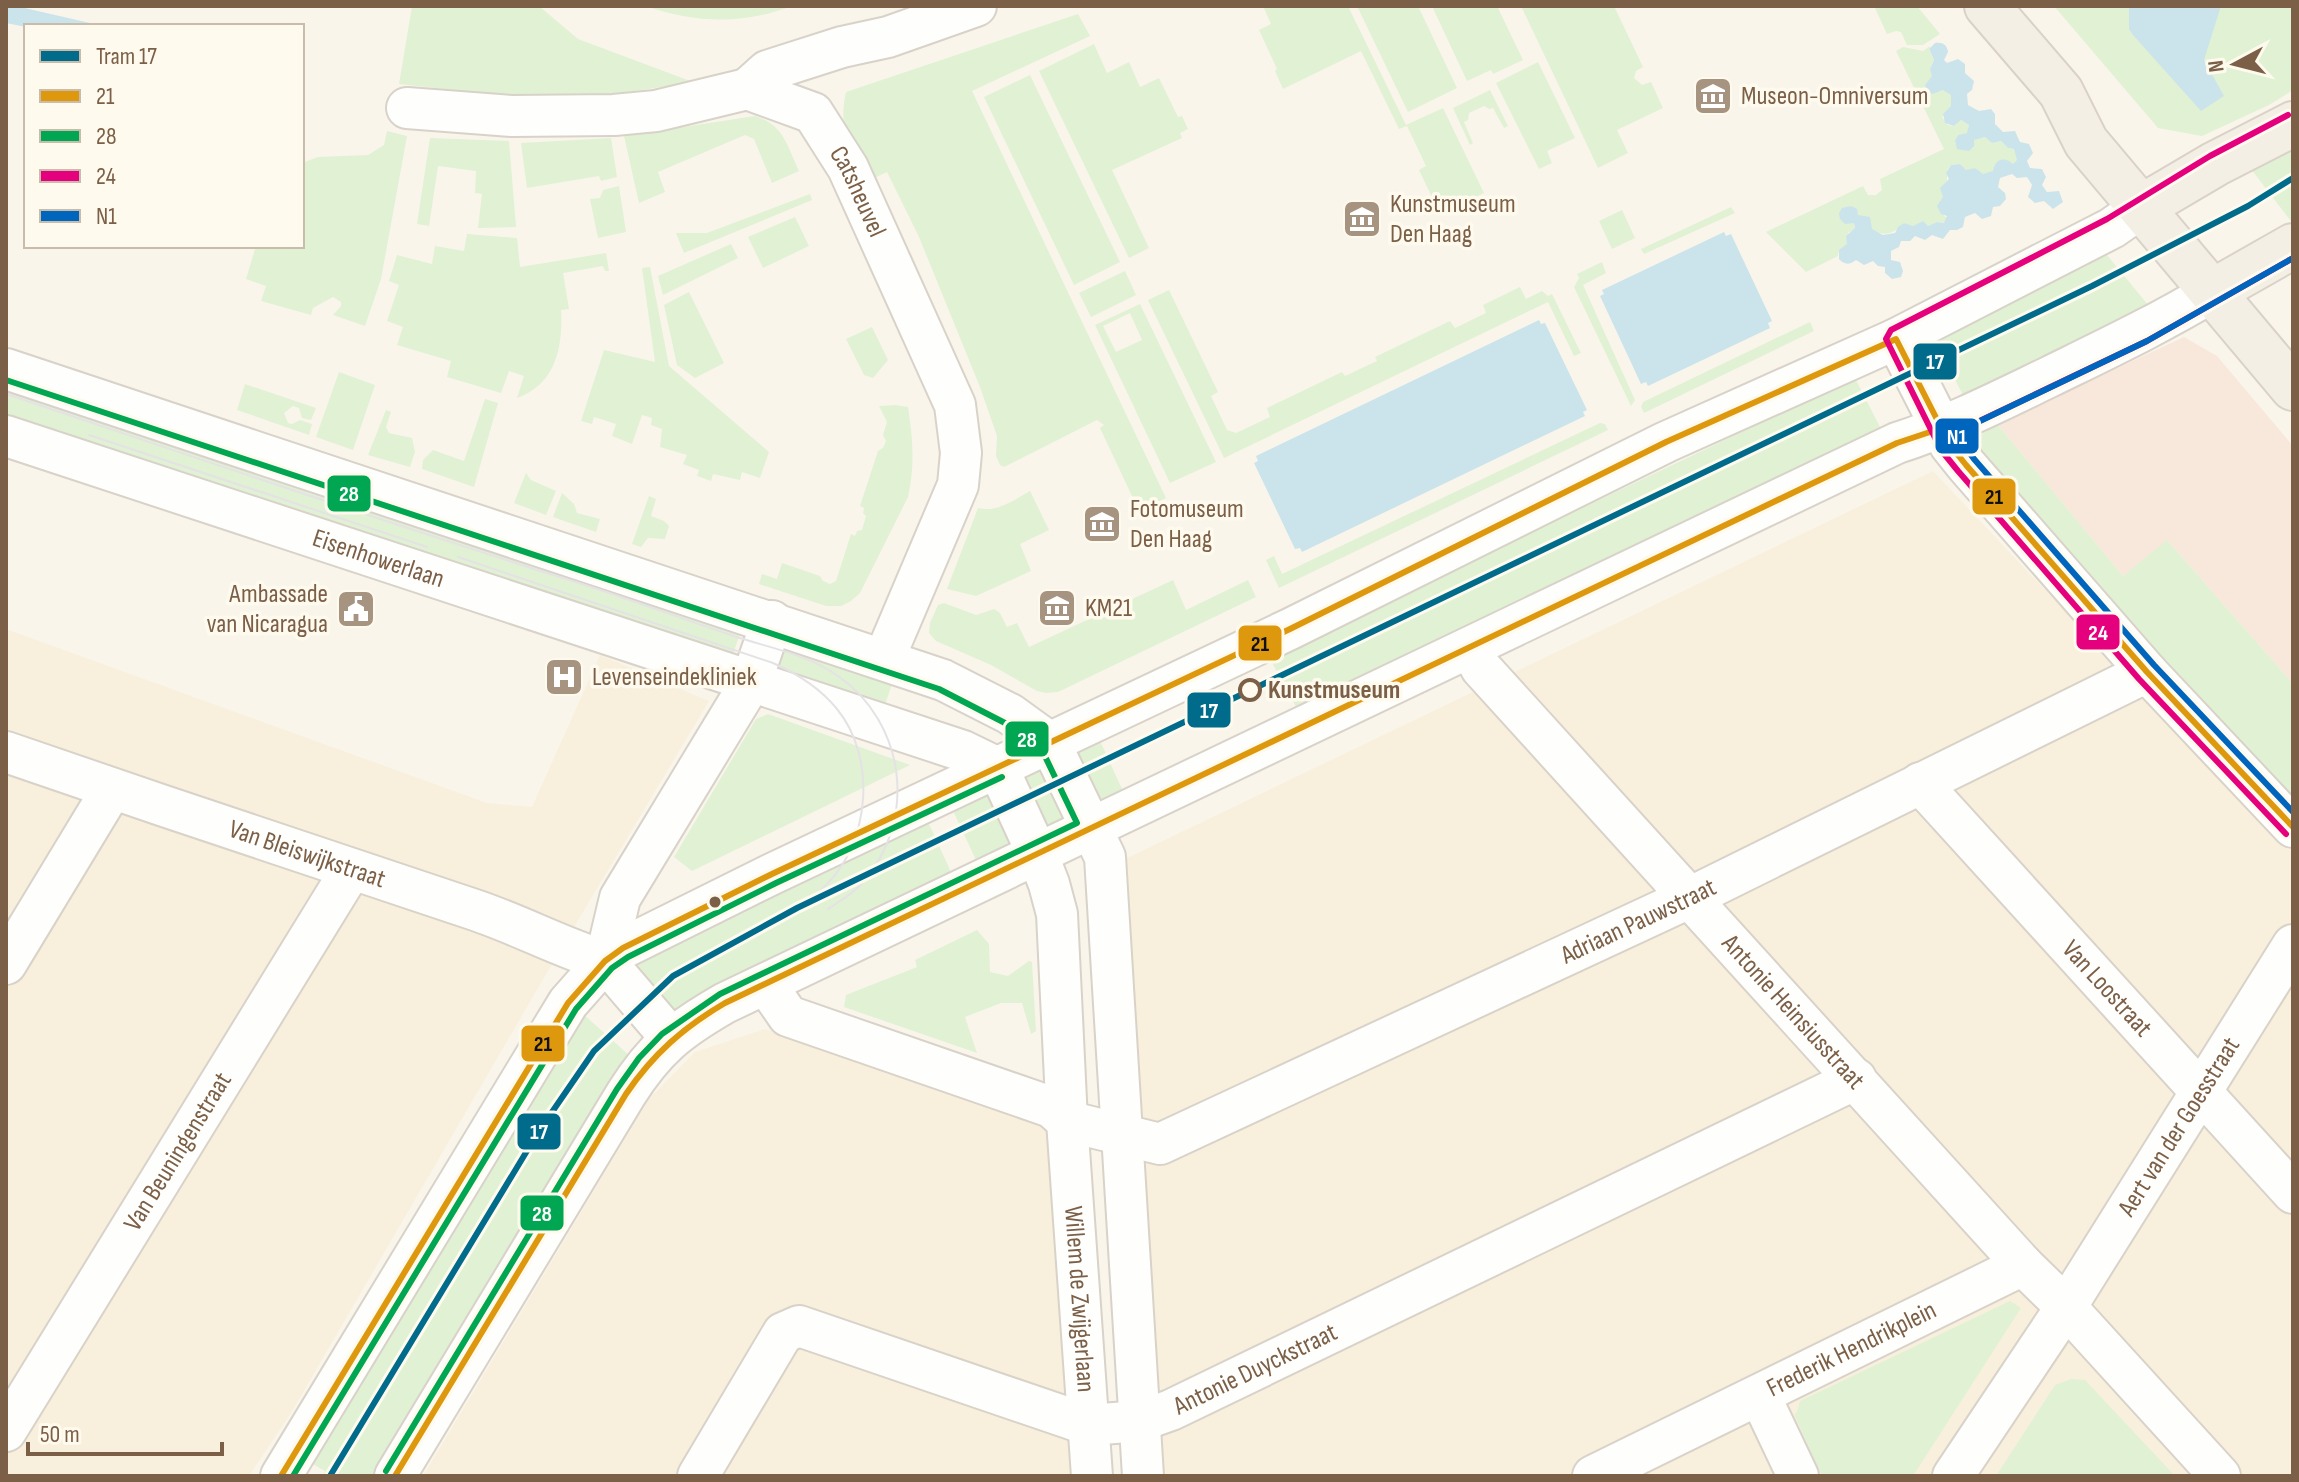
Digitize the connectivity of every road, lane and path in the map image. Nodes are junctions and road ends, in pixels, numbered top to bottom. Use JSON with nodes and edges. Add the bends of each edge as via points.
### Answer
{"nodes":[{"id":1,"x":976,"y":6,"type":"edge"},
{"id":2,"x":1987,"y":6,"type":"edge"},
{"id":3,"x":747,"y":89,"type":"junction"},
{"id":4,"x":407,"y":108,"type":"dead end"},
{"id":5,"x":2293,"y":124,"type":"edge"},
{"id":6,"x":2154,"y":200,"type":"junction"},
{"id":7,"x":2293,"y":246,"type":"edge"},
{"id":8,"x":2225,"y":285,"type":"junction"},
{"id":9,"x":1896,"y":339,"type":"junction"},
{"id":10,"x":2293,"y":344,"type":"edge"},
{"id":11,"x":6,"y":369,"type":"edge"},
{"id":12,"x":2293,"y":388,"type":"edge"},
{"id":13,"x":1942,"y":428,"type":"junction"},
{"id":14,"x":6,"y":436,"type":"edge"},
{"id":15,"x":772,"y":621,"type":"junction"},
{"id":16,"x":1471,"y":649,"type":"junction"},
{"id":17,"x":884,"y":659,"type":"junction"},
{"id":18,"x":2147,"y":672,"type":"junction"},
{"id":19,"x":751,"y":682,"type":"junction"},
{"id":20,"x":1050,"y":743,"type":"junction"},
{"id":21,"x":6,"y":752,"type":"edge"},
{"id":22,"x":998,"y":768,"type":"junction"},
{"id":23,"x":1920,"y":783,"type":"junction"},
{"id":24,"x":112,"y":789,"type":"junction"},
{"id":25,"x":2293,"y":827,"type":"edge"},
{"id":26,"x":1090,"y":828,"type":"junction"},
{"id":27,"x":1037,"y":853,"type":"junction"},
{"id":28,"x":351,"y":870,"type":"junction"},
{"id":29,"x":1691,"y":897,"type":"junction"},
{"id":30,"x":2293,"y":945,"type":"edge"},
{"id":31,"x":605,"y":961,"type":"junction"},
{"id":32,"x":6,"y":964,"type":"edge"},
{"id":33,"x":766,"y":984,"type":"junction"},
{"id":34,"x":671,"y":1038,"type":"junction"},
{"id":35,"x":1856,"y":1079,"type":"junction"},
{"id":36,"x":2200,"y":1092,"type":"junction"},
{"id":37,"x":1067,"y":1121,"type":"junction"},
{"id":38,"x":1122,"y":1132,"type":"junction"},
{"id":39,"x":2293,"y":1193,"type":"edge"},
{"id":40,"x":2023,"y":1265,"type":"junction"},
{"id":41,"x":2066,"y":1307,"type":"junction"},
{"id":42,"x":1760,"y":1396,"type":"junction"},
{"id":43,"x":1140,"y":1421,"type":"junction"},
{"id":44,"x":1089,"y":1425,"type":"junction"},
{"id":45,"x":6,"y":1431,"type":"edge"},
{"id":46,"x":281,"y":1476,"type":"edge"},
{"id":47,"x":395,"y":1476,"type":"edge"},
{"id":48,"x":698,"y":1476,"type":"edge"},
{"id":49,"x":1092,"y":1476,"type":"edge"},
{"id":50,"x":1143,"y":1476,"type":"edge"},
{"id":51,"x":1593,"y":1476,"type":"edge"},
{"id":52,"x":1798,"y":1476,"type":"edge"},
{"id":53,"x":1953,"y":1476,"type":"edge"},
{"id":54,"x":2220,"y":1476,"type":"edge"}],
"edges":[{"from":1,"to":3,"type":"street","via":[[767,71]]},
{"from":2,"to":6,"type":"main road","via":[[2061,92],[2103,117]]},
{"from":3,"to":4,"type":"street","via":[[656,111],[614,115],[512,116]]},
{"from":3,"to":17,"type":"street","name":"Catsheuvel","via":[[800,106],[821,123],[848,168],[955,405],[961,453],[958,485]]},
{"from":5,"to":6,"type":"main road"},
{"from":6,"to":8,"type":"main road"},
{"from":6,"to":9,"type":"street","via":[[2112,228]]},
{"from":7,"to":8,"type":"main road"},
{"from":8,"to":10,"type":"main road"},
{"from":8,"to":12,"type":"main road"},
{"from":8,"to":13,"type":"street","via":[[2143,332]]},
{"from":9,"to":13,"type":"street"},
{"from":9,"to":20,"type":"street","via":[[1666,442]]},
{"from":11,"to":15,"type":"street"},
{"from":13,"to":16,"type":"street","via":[[1897,443]]},
{"from":13,"to":18,"type":"street","via":[[1966,465]]},
{"from":14,"to":19,"type":"street","name":"Eisenhowerlaan"},
{"from":15,"to":17,"type":"street"},
{"from":15,"to":19,"type":"street"},
{"from":16,"to":26,"type":"street"},
{"from":16,"to":29,"type":"street","name":"Antonie Heinsiusstraat","via":[[1481,668]]},
{"from":17,"to":20,"type":"street","via":[[943,680],[1010,714]]},
{"from":18,"to":23,"type":"street","name":"Adriaan Pauwstraat"},
{"from":18,"to":25,"type":"street"},
{"from":19,"to":22,"type":"street","name":"Eisenhowerlaan","via":[[963,751]]},
{"from":19,"to":31,"type":"street","via":[[620,898]]},
{"from":20,"to":22,"type":"street"},
{"from":20,"to":26,"type":"street","name":"Willem de Zwijgerlaan"},
{"from":21,"to":24,"type":"street","name":"Van Bleiswijkstraat"},
{"from":22,"to":27,"type":"street","name":"Willem de Zwijgerlaan"},
{"from":22,"to":31,"type":"street","via":[[743,888]]},
{"from":23,"to":29,"type":"street","name":"Adriaan Pauwstraat"},
{"from":23,"to":36,"type":"street","name":"Van Loostraat"},
{"from":24,"to":28,"type":"street","name":"Van Bleiswijkstraat"},
{"from":24,"to":32,"type":"street"},
{"from":26,"to":27,"type":"street"},
{"from":26,"to":38,"type":"street","name":"Willem de Zwijgerlaan","via":[[1105,857]]},
{"from":27,"to":33,"type":"street"},
{"from":27,"to":37,"type":"street","name":"Willem de Zwijgerlaan","via":[[1057,914]]},
{"from":28,"to":31,"type":"street","name":"Van Bleiswijkstraat","via":[[472,909]]},
{"from":28,"to":45,"type":"street","name":"Van Beuningenstraat"},
{"from":29,"to":35,"type":"street","name":"Antonie Heinsiusstraat"},
{"from":29,"to":38,"type":"street","name":"Adriaan Pauwstraat","via":[[1189,1133],[1160,1144]]},
{"from":30,"to":36,"type":"street","name":"Aert van der Goesstraat"},
{"from":31,"to":34,"type":"street"},
{"from":31,"to":46,"type":"street","via":[[568,1003]]},
{"from":33,"to":34,"type":"street"},
{"from":33,"to":37,"type":"street","name":"Adriaan Pauwstraat","via":[[788,1016],[1051,1107]]},
{"from":34,"to":47,"type":"street","via":[[626,1094]]},
{"from":35,"to":40,"type":"street","name":"Antonie Heinsiusstraat"},
{"from":35,"to":43,"type":"street","name":"Antonie Duyckstraat"},
{"from":36,"to":39,"type":"street","name":"Van Loostraat"},
{"from":36,"to":41,"type":"street","name":"Aert van der Goesstraat"},
{"from":37,"to":38,"type":"street","name":"Adriaan Pauwstraat"},
{"from":37,"to":44,"type":"street","name":"Willem de Zwijgerlaan"},
{"from":38,"to":43,"type":"street","name":"Willem de Zwijgerlaan"},
{"from":40,"to":41,"type":"street","name":"Antonie Heinsiusstraat"},
{"from":40,"to":42,"type":"street","name":"Frederik Hendrikplein"},
{"from":41,"to":53,"type":"street"},
{"from":41,"to":54,"type":"street"},
{"from":42,"to":51,"type":"street"},
{"from":42,"to":52,"type":"street","name":"Frederik Hendrikplein"},
{"from":43,"to":44,"type":"street","name":"Antonie Duyckstraat"},
{"from":43,"to":50,"type":"street","name":"Willem de Zwijgerlaan"},
{"from":44,"to":48,"type":"street","name":"Antonie Duyckstraat","via":[[799,1326],[783,1333]]},
{"from":44,"to":49,"type":"street","name":"Willem de Zwijgerlaan"}]}
